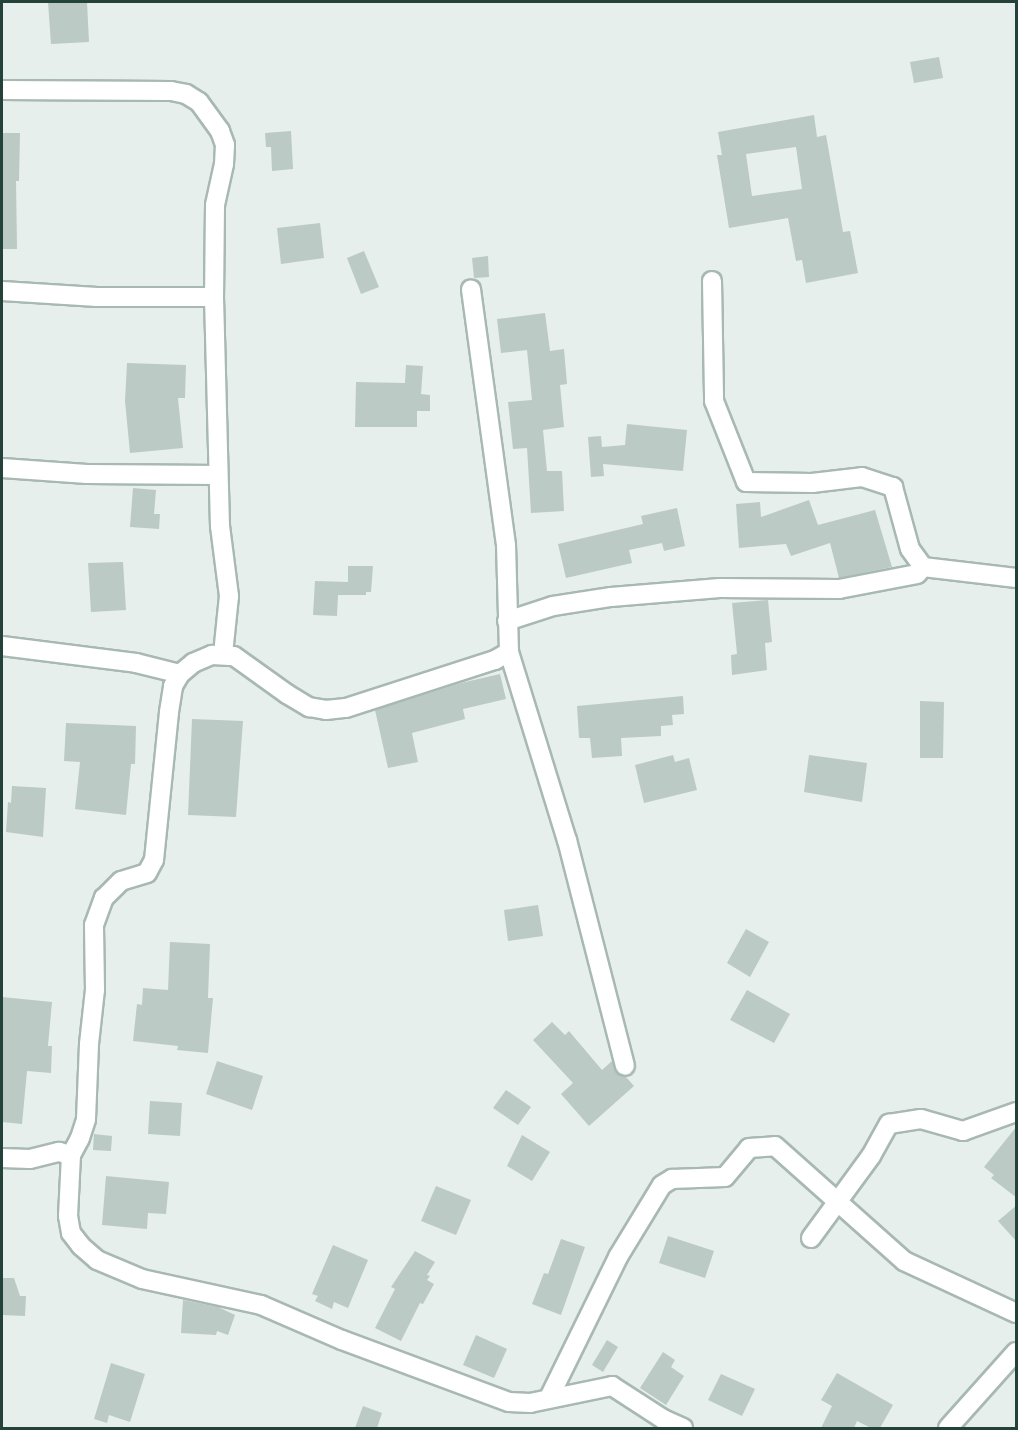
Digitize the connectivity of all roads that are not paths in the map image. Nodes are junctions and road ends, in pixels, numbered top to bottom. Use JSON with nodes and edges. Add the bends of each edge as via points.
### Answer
{"nodes":[{"id":1,"x":2,"y":90,"type":"edge"},
{"id":2,"x":712,"y":280,"type":"dead end"},
{"id":3,"x":471,"y":289,"type":"dead end"},
{"id":4,"x":2,"y":291,"type":"edge"},
{"id":5,"x":214,"y":297,"type":"junction"},
{"id":6,"x":2,"y":468,"type":"edge"},
{"id":7,"x":218,"y":475,"type":"junction"},
{"id":8,"x":923,"y":567,"type":"junction"},
{"id":9,"x":1017,"y":578,"type":"edge"},
{"id":10,"x":507,"y":621,"type":"junction"},
{"id":11,"x":2,"y":646,"type":"edge"},
{"id":12,"x":509,"y":652,"type":"junction"},
{"id":13,"x":223,"y":654,"type":"junction"},
{"id":14,"x":180,"y":674,"type":"junction"},
{"id":15,"x":625,"y":1066,"type":"dead end"},
{"id":16,"x":1017,"y":1112,"type":"edge"},
{"id":17,"x":71,"y":1155,"type":"junction"},
{"id":18,"x":2,"y":1158,"type":"edge"},
{"id":19,"x":837,"y":1202,"type":"junction"},
{"id":20,"x":811,"y":1238,"type":"dead end"},
{"id":21,"x":1017,"y":1313,"type":"edge"},
{"id":22,"x":1017,"y":1352,"type":"edge"},
{"id":23,"x":549,"y":1398,"type":"junction"},
{"id":24,"x":682,"y":1428,"type":"edge"},
{"id":25,"x":948,"y":1428,"type":"edge"}],
"edges":[{"from":1,"to":5,"type":"street","via":[[171,91],[199,102],[225,145],[214,223]]},
{"from":2,"to":8,"type":"street","via":[[714,402],[746,482],[812,483],[862,477],[892,488],[910,549]]},
{"from":3,"to":10,"type":"street","via":[[506,545]]},
{"from":4,"to":5,"type":"street","via":[[97,297]]},
{"from":5,"to":7,"type":"street"},
{"from":6,"to":7,"type":"street","via":[[87,474]]},
{"from":7,"to":13,"type":"street","via":[[229,596]]},
{"from":8,"to":9,"type":"street"},
{"from":8,"to":10,"type":"street","via":[[917,574],[839,589],[720,588],[611,597],[553,606]]},
{"from":10,"to":12,"type":"street"},
{"from":11,"to":14,"type":"street","via":[[136,663]]},
{"from":12,"to":13,"type":"street","via":[[495,660],[346,708],[326,710],[309,707],[247,664]]},
{"from":12,"to":15,"type":"street","via":[[567,840]]},
{"from":13,"to":14,"type":"street","via":[[193,663]]},
{"from":14,"to":17,"type":"street","via":[[173,686],[169,712],[154,860],[147,873],[121,881],[104,898],[94,925],[95,990],[88,1044],[86,1119]]},
{"from":16,"to":19,"type":"street","via":[[963,1131],[921,1119],[889,1124]]},
{"from":17,"to":18,"type":"street","via":[[59,1152],[30,1159]]},
{"from":17,"to":23,"type":"street","via":[[71,1233],[97,1260],[142,1279],[261,1305],[342,1340],[509,1401],[530,1403]]},
{"from":19,"to":20,"type":"street"},
{"from":19,"to":21,"type":"street","via":[[904,1261]]},
{"from":19,"to":23,"type":"street","via":[[776,1146],[749,1148],[725,1177],[672,1179],[663,1185],[618,1257]]},
{"from":22,"to":25,"type":"street"},
{"from":23,"to":24,"type":"street","via":[[612,1386]]}]}
